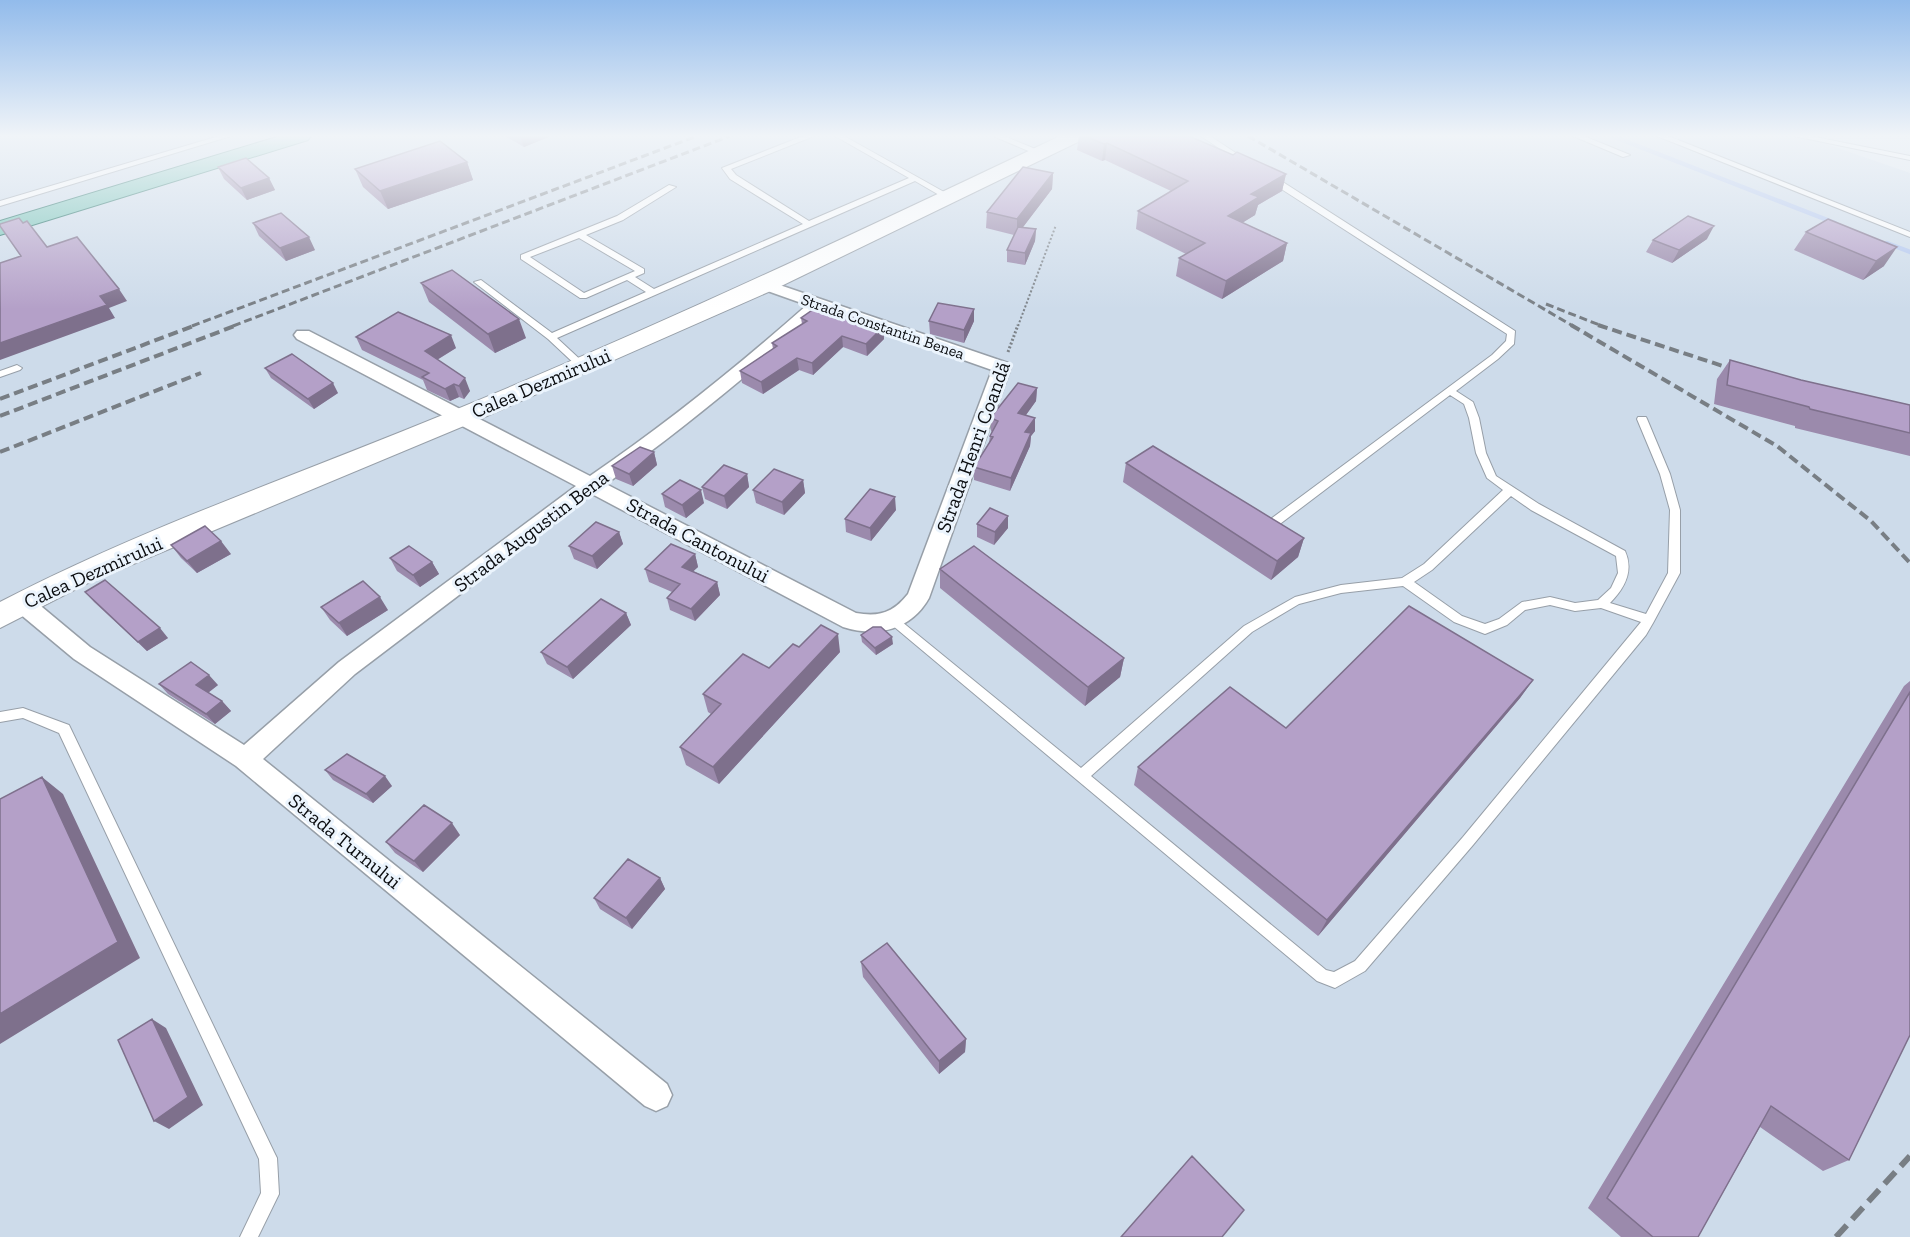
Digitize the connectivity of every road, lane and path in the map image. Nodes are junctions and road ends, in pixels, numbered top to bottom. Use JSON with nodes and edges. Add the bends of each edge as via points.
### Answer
{"nodes":[{"id":1,"x":34,"y":194,"type":"edge"},
{"id":2,"x":112,"y":194,"type":"edge"},
{"id":3,"x":661,"y":194,"type":"edge"},
{"id":4,"x":760,"y":194,"type":"edge"},
{"id":5,"x":879,"y":194,"type":"edge"},
{"id":6,"x":944,"y":194,"type":"edge"},
{"id":7,"x":954,"y":194,"type":"edge"},
{"id":8,"x":1295,"y":194,"type":"edge"},
{"id":9,"x":1806,"y":194,"type":"edge"},
{"id":10,"x":949,"y":196,"type":"junction"},
{"id":11,"x":0,"y":204,"type":"edge"},
{"id":12,"x":808,"y":224,"type":"junction"},
{"id":13,"x":1056,"y":225,"type":"dead end"},
{"id":14,"x":0,"y":228,"type":"edge"},
{"id":15,"x":579,"y":234,"type":"junction"},
{"id":16,"x":1910,"y":235,"type":"edge"},
{"id":17,"x":628,"y":277,"type":"junction"},
{"id":18,"x":478,"y":282,"type":"dead end"},
{"id":19,"x":765,"y":285,"type":"junction"},
{"id":20,"x":653,"y":292,"type":"junction"},
{"id":21,"x":819,"y":304,"type":"junction"},
{"id":22,"x":303,"y":335,"type":"dead end"},
{"id":23,"x":551,"y":337,"type":"junction"},
{"id":24,"x":582,"y":366,"type":"junction"},
{"id":25,"x":1002,"y":367,"type":"junction"},
{"id":26,"x":17,"y":368,"type":"dead end"},
{"id":27,"x":0,"y":374,"type":"edge"},
{"id":28,"x":1450,"y":391,"type":"junction"},
{"id":29,"x":462,"y":417,"type":"junction"},
{"id":30,"x":1642,"y":418,"type":"dead end"},
{"id":31,"x":592,"y":484,"type":"junction"},
{"id":32,"x":1510,"y":490,"type":"junction"},
{"id":33,"x":1264,"y":530,"type":"edge"},
{"id":34,"x":1405,"y":582,"type":"junction"},
{"id":35,"x":22,"y":603,"type":"junction"},
{"id":36,"x":1601,"y":603,"type":"junction"},
{"id":37,"x":0,"y":616,"type":"edge"},
{"id":38,"x":892,"y":620,"type":"junction"},
{"id":39,"x":1649,"y":620,"type":"junction"},
{"id":40,"x":0,"y":717,"type":"edge"},
{"id":41,"x":245,"y":759,"type":"junction"},
{"id":42,"x":1082,"y":776,"type":"junction"},
{"id":43,"x":656,"y":1095,"type":"dead end"},
{"id":44,"x":249,"y":1237,"type":"edge"}],
"edges":[{"from":1,"to":11,"type":"lane"},
{"from":2,"to":14,"type":"main road"},
{"from":3,"to":15,"type":"lane","via":[[621,218]]},
{"from":4,"to":12,"type":"lane"},
{"from":5,"to":12,"type":"lane"},
{"from":6,"to":10,"type":"lane"},
{"from":7,"to":10,"type":"main road","name":"Calea Dezmirului"},
{"from":8,"to":28,"type":"lane","via":[[1512,333],[1511,342],[1495,357]]},
{"from":9,"to":16,"type":"lane"},
{"from":10,"to":19,"type":"main road","name":"Calea Dezmirului"},
{"from":12,"to":20,"type":"lane"},
{"from":13,"to":25,"type":"path","name":"Strada Henri Coandă"},
{"from":15,"to":17,"type":"lane","via":[[641,271]]},
{"from":15,"to":17,"type":"lane","via":[[524,257],[583,296]]},
{"from":17,"to":20,"type":"lane"},
{"from":18,"to":23,"type":"lane"},
{"from":19,"to":21,"type":"street","name":"Strada Constantin Benea"},
{"from":19,"to":24,"type":"main road","name":"Calea Dezmirului"},
{"from":20,"to":23,"type":"lane"},
{"from":21,"to":25,"type":"street","name":"Strada Constantin Benea"},
{"from":21,"to":31,"type":"street","name":"Strada Augustin Bena","via":[[638,453]]},
{"from":22,"to":29,"type":"street","name":"Strada Cantonului"},
{"from":23,"to":24,"type":"lane"},
{"from":24,"to":29,"type":"main road","name":"Calea Dezmirului"},
{"from":25,"to":38,"type":"street","name":"Strada Henri Coandă","via":[[918,598],[906,614]]},
{"from":26,"to":27,"type":"lane"},
{"from":28,"to":32,"type":"lane","via":[[1468,402],[1492,478]]},
{"from":28,"to":33,"type":"lane"},
{"from":29,"to":31,"type":"street","name":"Strada Cantonului"},
{"from":29,"to":35,"type":"main road","name":"Calea Dezmirului","via":[[77,575]]},
{"from":30,"to":39,"type":"lane","via":[[1675,510],[1674,573]]},
{"from":31,"to":38,"type":"street","name":"Strada Cantonului","via":[[851,621],[879,625]]},
{"from":31,"to":41,"type":"street","name":"Strada Augustin Bena","via":[[347,668]]},
{"from":32,"to":34,"type":"lane","via":[[1428,567]]},
{"from":32,"to":36,"type":"lane","via":[[1621,554],[1624,573],[1615,591]]},
{"from":34,"to":36,"type":"lane","via":[[1458,619],[1485,629],[1503,622],[1522,606],[1550,601],[1575,607]]},
{"from":34,"to":42,"type":"lane","via":[[1341,589],[1295,600],[1248,629]]},
{"from":35,"to":37,"type":"main road","name":"Calea Dezmirului"},
{"from":35,"to":41,"type":"street","name":"Strada Turnului","via":[[82,653]]},
{"from":36,"to":39,"type":"lane"},
{"from":38,"to":42,"type":"lane"},
{"from":39,"to":42,"type":"lane","via":[[1468,842],[1360,966],[1335,980],[1322,976]]},
{"from":40,"to":44,"type":"lane","via":[[23,713],[64,729],[268,1158],[270,1194]]},
{"from":41,"to":43,"type":"street","name":"Strada Turnului"}]}
